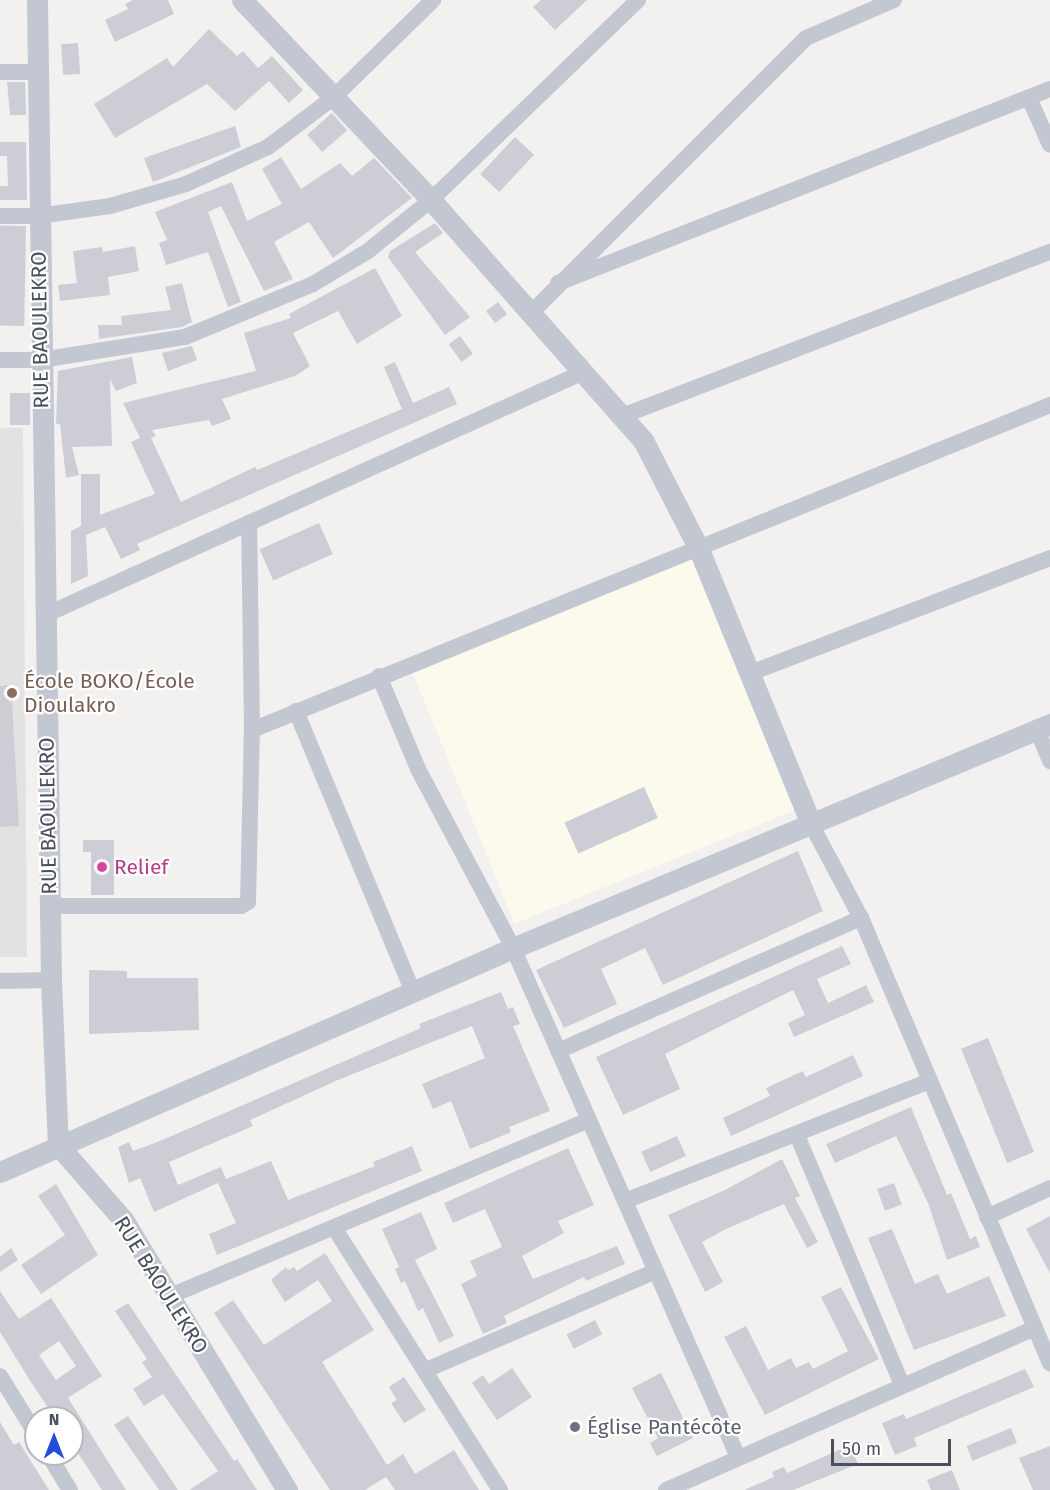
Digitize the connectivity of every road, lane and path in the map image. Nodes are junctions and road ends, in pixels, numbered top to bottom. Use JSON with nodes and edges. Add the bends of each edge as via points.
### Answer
{"nodes":[{"id":1,"x":37,"y":0,"type":"edge"},
{"id":2,"x":242,"y":0,"type":"edge"},
{"id":3,"x":433,"y":0,"type":"edge"},
{"id":4,"x":638,"y":0,"type":"edge"},
{"id":5,"x":894,"y":0,"type":"edge"},
{"id":6,"x":0,"y":72,"type":"edge"},
{"id":7,"x":36,"y":72,"type":"junction"},
{"id":8,"x":1050,"y":89,"type":"edge"},
{"id":9,"x":334,"y":97,"type":"junction"},
{"id":10,"x":1029,"y":98,"type":"junction"},
{"id":11,"x":1050,"y":146,"type":"edge"},
{"id":12,"x":431,"y":200,"type":"junction"},
{"id":13,"x":0,"y":216,"type":"edge"},
{"id":14,"x":38,"y":216,"type":"junction"},
{"id":15,"x":1050,"y":252,"type":"edge"},
{"id":16,"x":558,"y":283,"type":"junction"},
{"id":17,"x":532,"y":312,"type":"junction"},
{"id":18,"x":0,"y":360,"type":"edge"},
{"id":19,"x":40,"y":360,"type":"junction"},
{"id":20,"x":584,"y":372,"type":"junction"},
{"id":21,"x":1050,"y":405,"type":"edge"},
{"id":22,"x":622,"y":416,"type":"junction"},
{"id":23,"x":249,"y":523,"type":"junction"},
{"id":24,"x":698,"y":547,"type":"junction"},
{"id":25,"x":1050,"y":558,"type":"edge"},
{"id":26,"x":45,"y":615,"type":"junction"},
{"id":27,"x":748,"y":674,"type":"junction"},
{"id":28,"x":379,"y":676,"type":"junction"},
{"id":29,"x":296,"y":711,"type":"junction"},
{"id":30,"x":1043,"y":727,"type":"edge"},
{"id":31,"x":252,"y":730,"type":"junction"},
{"id":32,"x":1050,"y":762,"type":"edge"},
{"id":33,"x":810,"y":822,"type":"junction"},
{"id":34,"x":50,"y":906,"type":"junction"},
{"id":35,"x":861,"y":918,"type":"junction"},
{"id":36,"x":513,"y":948,"type":"junction"},
{"id":37,"x":51,"y":980,"type":"junction"},
{"id":38,"x":0,"y":981,"type":"edge"},
{"id":39,"x":413,"y":992,"type":"junction"},
{"id":40,"x":558,"y":1051,"type":"junction"},
{"id":41,"x":930,"y":1081,"type":"junction"},
{"id":42,"x":589,"y":1120,"type":"junction"},
{"id":43,"x":797,"y":1135,"type":"junction"},
{"id":44,"x":58,"y":1145,"type":"junction"},
{"id":45,"x":0,"y":1172,"type":"edge"},
{"id":46,"x":1050,"y":1188,"type":"edge"},
{"id":47,"x":625,"y":1201,"type":"junction"},
{"id":48,"x":987,"y":1217,"type":"junction"},
{"id":49,"x":335,"y":1229,"type":"junction"},
{"id":50,"x":656,"y":1271,"type":"junction"},
{"id":51,"x":170,"y":1296,"type":"junction"},
{"id":52,"x":1035,"y":1328,"type":"junction"},
{"id":53,"x":1050,"y":1364,"type":"edge"},
{"id":54,"x":426,"y":1370,"type":"junction"},
{"id":55,"x":0,"y":1376,"type":"edge"},
{"id":56,"x":902,"y":1385,"type":"junction"},
{"id":57,"x":24,"y":1415,"type":"edge"},
{"id":58,"x":738,"y":1457,"type":"junction"},
{"id":59,"x":55,"y":1466,"type":"edge"},
{"id":60,"x":70,"y":1490,"type":"edge"},
{"id":61,"x":287,"y":1490,"type":"edge"},
{"id":62,"x":500,"y":1490,"type":"edge"},
{"id":63,"x":666,"y":1490,"type":"edge"}],
"edges":[{"from":1,"to":7,"type":"street","name":"RUE BAOULEKRO"},
{"from":2,"to":9,"type":"street"},
{"from":3,"to":9,"type":"street"},
{"from":4,"to":12,"type":"street"},
{"from":5,"to":16,"type":"street","via":[[806,38]]},
{"from":6,"to":7,"type":"street"},
{"from":7,"to":14,"type":"street","name":"RUE BAOULEKRO"},
{"from":8,"to":10,"type":"street"},
{"from":9,"to":12,"type":"street"},
{"from":9,"to":14,"type":"street","via":[[268,147],[186,184],[110,206]]},
{"from":10,"to":11,"type":"street"},
{"from":10,"to":16,"type":"street"},
{"from":12,"to":17,"type":"street"},
{"from":12,"to":19,"type":"street","via":[[368,251],[313,284],[252,312],[185,337]]},
{"from":13,"to":14,"type":"street"},
{"from":14,"to":19,"type":"street","name":"RUE BAOULEKRO"},
{"from":15,"to":22,"type":"street"},
{"from":16,"to":17,"type":"street"},
{"from":17,"to":20,"type":"street"},
{"from":18,"to":19,"type":"street"},
{"from":19,"to":26,"type":"street","name":"RUE BAOULEKRO"},
{"from":20,"to":22,"type":"street"},
{"from":20,"to":23,"type":"street"},
{"from":21,"to":24,"type":"street"},
{"from":22,"to":24,"type":"street","via":[[644,442]]},
{"from":23,"to":26,"type":"street"},
{"from":23,"to":31,"type":"street"},
{"from":24,"to":27,"type":"street"},
{"from":24,"to":28,"type":"street"},
{"from":25,"to":27,"type":"street"},
{"from":26,"to":34,"type":"street","name":"RUE BAOULEKRO"},
{"from":27,"to":33,"type":"street"},
{"from":28,"to":29,"type":"street"},
{"from":28,"to":36,"type":"street","via":[[418,769]]},
{"from":29,"to":31,"type":"street"},
{"from":29,"to":39,"type":"street"},
{"from":30,"to":32,"type":"street"},
{"from":30,"to":33,"type":"street"},
{"from":31,"to":34,"type":"street","via":[[248,902],[241,906]]},
{"from":33,"to":35,"type":"street"},
{"from":33,"to":36,"type":"street"},
{"from":34,"to":37,"type":"street","name":"RUE BAOULEKRO"},
{"from":35,"to":40,"type":"street"},
{"from":35,"to":41,"type":"street"},
{"from":36,"to":39,"type":"street"},
{"from":36,"to":40,"type":"street"},
{"from":37,"to":38,"type":"street"},
{"from":37,"to":44,"type":"street","name":"RUE BAOULEKRO"},
{"from":39,"to":44,"type":"street"},
{"from":40,"to":42,"type":"street"},
{"from":41,"to":43,"type":"street"},
{"from":41,"to":48,"type":"street"},
{"from":42,"to":47,"type":"street"},
{"from":42,"to":49,"type":"street"},
{"from":43,"to":47,"type":"street"},
{"from":43,"to":56,"type":"street"},
{"from":44,"to":45,"type":"street"},
{"from":44,"to":51,"type":"street","name":"RUE BAOULEKRO","via":[[124,1221]]},
{"from":46,"to":48,"type":"street"},
{"from":47,"to":50,"type":"street"},
{"from":48,"to":52,"type":"street"},
{"from":49,"to":51,"type":"street"},
{"from":49,"to":54,"type":"street"},
{"from":50,"to":54,"type":"street"},
{"from":50,"to":58,"type":"street"},
{"from":51,"to":61,"type":"street","name":"RUE BAOULEKRO"},
{"from":52,"to":53,"type":"street"},
{"from":52,"to":56,"type":"street"},
{"from":54,"to":62,"type":"street"},
{"from":55,"to":57,"type":"street"},
{"from":56,"to":58,"type":"street"},
{"from":58,"to":63,"type":"street"},
{"from":59,"to":60,"type":"street"}]}
